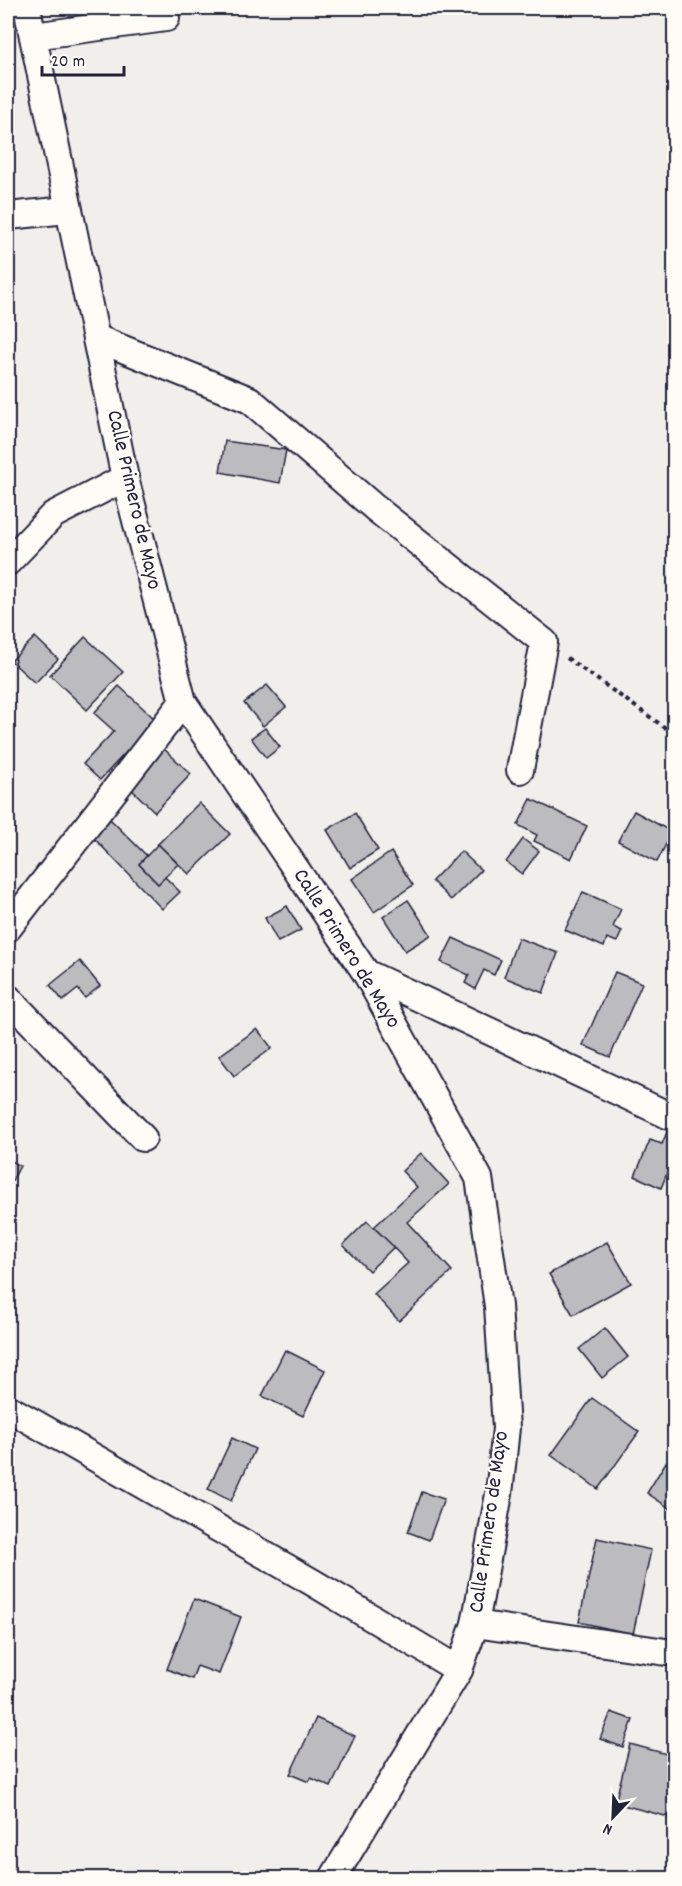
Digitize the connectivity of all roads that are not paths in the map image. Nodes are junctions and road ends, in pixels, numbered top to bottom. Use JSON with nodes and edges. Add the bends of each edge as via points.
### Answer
{"nodes":[{"id":1,"x":27,"y":8,"type":"edge"},
{"id":2,"x":166,"y":18,"type":"dead end"},
{"id":3,"x":33,"y":36,"type":"junction"},
{"id":4,"x":68,"y":210,"type":"junction"},
{"id":5,"x":8,"y":216,"type":"edge"},
{"id":6,"x":96,"y":338,"type":"junction"},
{"id":7,"x":125,"y":478,"type":"junction"},
{"id":8,"x":8,"y":562,"type":"edge"},
{"id":9,"x":183,"y":702,"type":"junction"},
{"id":10,"x":520,"y":770,"type":"dead end"},
{"id":11,"x":8,"y":928,"type":"edge"},
{"id":12,"x":366,"y":973,"type":"junction"},
{"id":13,"x":8,"y":998,"type":"edge"},
{"id":14,"x":675,"y":1118,"type":"edge"},
{"id":15,"x":143,"y":1138,"type":"dead end"},
{"id":16,"x":8,"y":1408,"type":"edge"},
{"id":17,"x":475,"y":1624,"type":"junction"},
{"id":18,"x":666,"y":1652,"type":"dead end"},
{"id":19,"x":459,"y":1670,"type":"junction"},
{"id":20,"x":333,"y":1878,"type":"edge"}],
"edges":[{"from":1,"to":3,"type":"street","name":"Calle Primero de Mayo"},
{"from":2,"to":3,"type":"street"},
{"from":3,"to":4,"type":"street","name":"Calle Primero de Mayo"},
{"from":4,"to":5,"type":"street"},
{"from":4,"to":6,"type":"street","name":"Calle Primero de Mayo"},
{"from":6,"to":7,"type":"street","name":"Calle Primero de Mayo"},
{"from":6,"to":10,"type":"street","via":[[250,400],[375,508],[544,642]]},
{"from":7,"to":8,"type":"street","via":[[53,514]]},
{"from":7,"to":9,"type":"street","name":"Calle Primero de Mayo"},
{"from":9,"to":11,"type":"street"},
{"from":9,"to":12,"type":"street","name":"Calle Primero de Mayo"},
{"from":12,"to":14,"type":"street"},
{"from":12,"to":17,"type":"street","name":"Calle Primero de Mayo","via":[[479,1178],[498,1306],[506,1428],[499,1494]]},
{"from":13,"to":15,"type":"street"},
{"from":16,"to":19,"type":"street"},
{"from":17,"to":18,"type":"street"},
{"from":17,"to":19,"type":"street","name":"Calle Primero de Mayo"},
{"from":19,"to":20,"type":"street","name":"Calle Primero de Mayo"}]}
